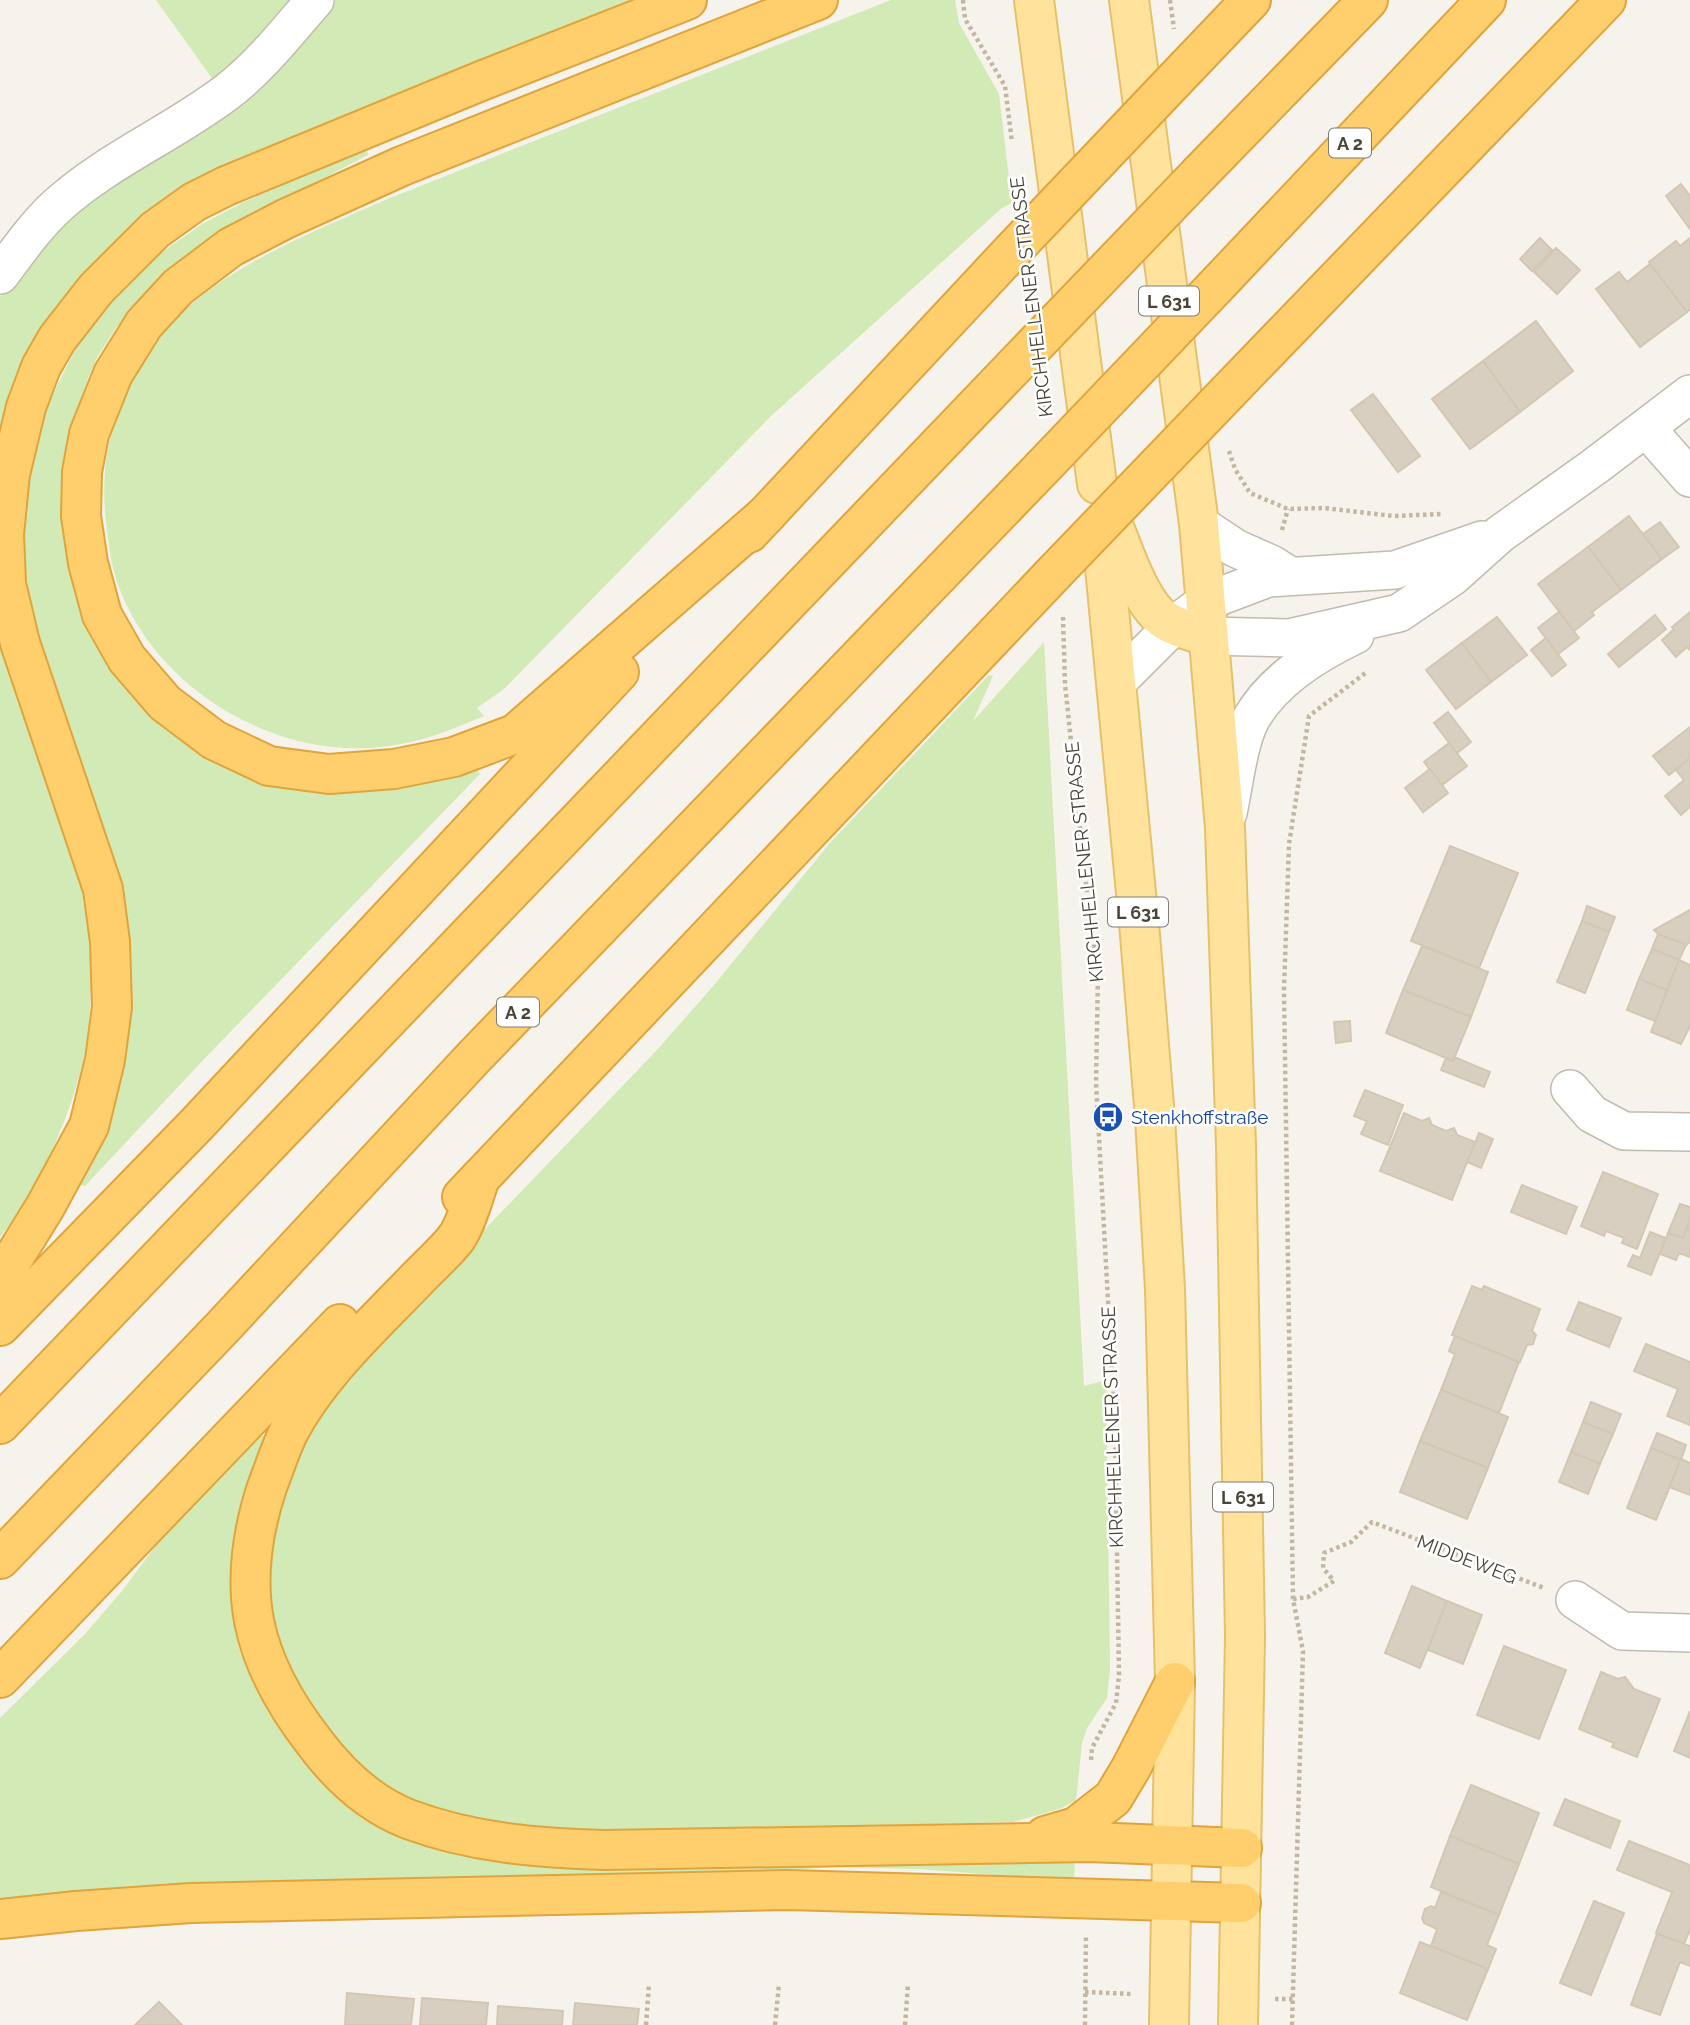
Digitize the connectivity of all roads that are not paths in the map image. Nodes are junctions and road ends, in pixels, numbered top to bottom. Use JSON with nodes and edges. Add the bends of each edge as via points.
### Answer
{"nodes":[{"id":1,"x":315,"y":0,"type":"edge"},
{"id":2,"x":687,"y":0,"type":"edge"},
{"id":3,"x":818,"y":0,"type":"edge"},
{"id":4,"x":1034,"y":0,"type":"edge"},
{"id":5,"x":1129,"y":0,"type":"edge"},
{"id":6,"x":1251,"y":0,"type":"edge"},
{"id":7,"x":1368,"y":0,"type":"edge"},
{"id":8,"x":1486,"y":0,"type":"edge"},
{"id":9,"x":1606,"y":0,"type":"edge"},
{"id":10,"x":0,"y":275,"type":"edge"},
{"id":11,"x":1690,"y":394,"type":"edge"},
{"id":12,"x":1646,"y":428,"type":"junction"},
{"id":13,"x":1690,"y":478,"type":"edge"},
{"id":14,"x":1097,"y":484,"type":"dead end"},
{"id":15,"x":766,"y":514,"type":"junction"},
{"id":16,"x":1199,"y":524,"type":"junction"},
{"id":17,"x":1500,"y":534,"type":"junction"},
{"id":18,"x":1290,"y":576,"type":"junction"},
{"id":19,"x":1399,"y":613,"type":"junction"},
{"id":20,"x":1195,"y":621,"type":"junction"},
{"id":21,"x":1117,"y":682,"type":"junction"},
{"id":22,"x":1225,"y":828,"type":"junction"},
{"id":23,"x":1570,"y":1089,"type":"dead end"},
{"id":24,"x":1690,"y":1132,"type":"edge"},
{"id":25,"x":480,"y":1178,"type":"junction"},
{"id":26,"x":0,"y":1280,"type":"edge"},
{"id":27,"x":0,"y":1326,"type":"edge"},
{"id":28,"x":0,"y":1424,"type":"edge"},
{"id":29,"x":0,"y":1559,"type":"edge"},
{"id":30,"x":1575,"y":1600,"type":"road end"},
{"id":31,"x":1690,"y":1633,"type":"edge"},
{"id":32,"x":0,"y":1678,"type":"edge"},
{"id":33,"x":1175,"y":1682,"type":"junction"},
{"id":34,"x":1023,"y":1842,"type":"junction"},
{"id":35,"x":1173,"y":1845,"type":"junction"},
{"id":36,"x":1242,"y":1847,"type":"junction"},
{"id":37,"x":1172,"y":1899,"type":"junction"},
{"id":38,"x":1241,"y":1903,"type":"junction"},
{"id":39,"x":0,"y":1919,"type":"edge"},
{"id":40,"x":1169,"y":2025,"type":"edge"},
{"id":41,"x":1238,"y":2025,"type":"edge"}],
"edges":[{"from":1,"to":10,"type":"street","via":[[228,92],[58,205]]},
{"from":2,"to":26,"type":"highway","via":[[194,202],[155,230],[96,289],[41,367],[10,474],[4,534],[6,584],[20,643],[103,889],[112,1007],[89,1126]]},
{"from":3,"to":15,"type":"highway","via":[[402,166],[231,247],[178,287],[144,324],[113,374],[89,434],[82,472],[88,563],[102,615],[127,659],[165,703],[214,740],[269,766],[329,774],[394,769],[454,757],[515,734]]},
{"from":4,"to":14,"type":"main road","name":"KIRCHHELLENER STRASSE"},
{"from":5,"to":16,"type":"main road","number":"L 631"},
{"from":6,"to":15,"type":"highway","bridge":true},
{"from":7,"to":28,"type":"highway","bridge":true,"via":[[1200,173],[1034,368]]},
{"from":8,"to":29,"type":"highway","number":"A 2","bridge":true},
{"from":9,"to":25,"type":"highway","bridge":true},
{"from":11,"to":12,"type":"street"},
{"from":12,"to":13,"type":"street"},
{"from":12,"to":17,"type":"street"},
{"from":15,"to":27,"type":"highway","via":[[207,1114]]},
{"from":16,"to":18,"type":"street"},
{"from":16,"to":20,"type":"main road","number":"L 631"},
{"from":17,"to":18,"type":"street","via":[[1395,570]]},
{"from":17,"to":19,"type":"street","via":[[1452,577]]},
{"from":18,"to":20,"type":"street","via":[[1268,578]]},
{"from":19,"to":20,"type":"street","via":[[1289,638]]},
{"from":19,"to":22,"type":"street","via":[[1301,666],[1265,699],[1250,721]]},
{"from":20,"to":21,"type":"street"},
{"from":20,"to":21,"type":"main road","number":"L 631","via":[[1157,614],[1108,533]]},
{"from":20,"to":22,"type":"main road","number":"L 631"},
{"from":21,"to":33,"type":"main road","number":"L 631","via":[[1164,1276]]},
{"from":22,"to":36,"type":"main road","number":"L 631","via":[[1245,1636]]},
{"from":23,"to":24,"type":"street","via":[[1592,1114],[1624,1131]]},
{"from":25,"to":32,"type":"highway"},
{"from":25,"to":34,"type":"highway","via":[[457,1236],[335,1365],[306,1404],[288,1433],[258,1514],[250,1560],[250,1601],[257,1639],[284,1699],[333,1766],[365,1795],[406,1818],[459,1835],[528,1846],[605,1850]]},
{"from":30,"to":31,"type":"street","via":[[1622,1631]]},
{"from":33,"to":34,"type":"highway","via":[[1113,1798],[1076,1827]]},
{"from":33,"to":35,"type":"main road","number":"L 631"},
{"from":34,"to":35,"type":"highway"},
{"from":35,"to":36,"type":"highway"},
{"from":35,"to":37,"type":"main road","number":"L 631"},
{"from":36,"to":38,"type":"main road","number":"L 631"},
{"from":37,"to":38,"type":"highway"},
{"from":37,"to":39,"type":"highway","via":[[788,1890],[191,1903]]},
{"from":37,"to":40,"type":"main road","number":"L 631"},
{"from":38,"to":41,"type":"main road","number":"L 631"}]}
